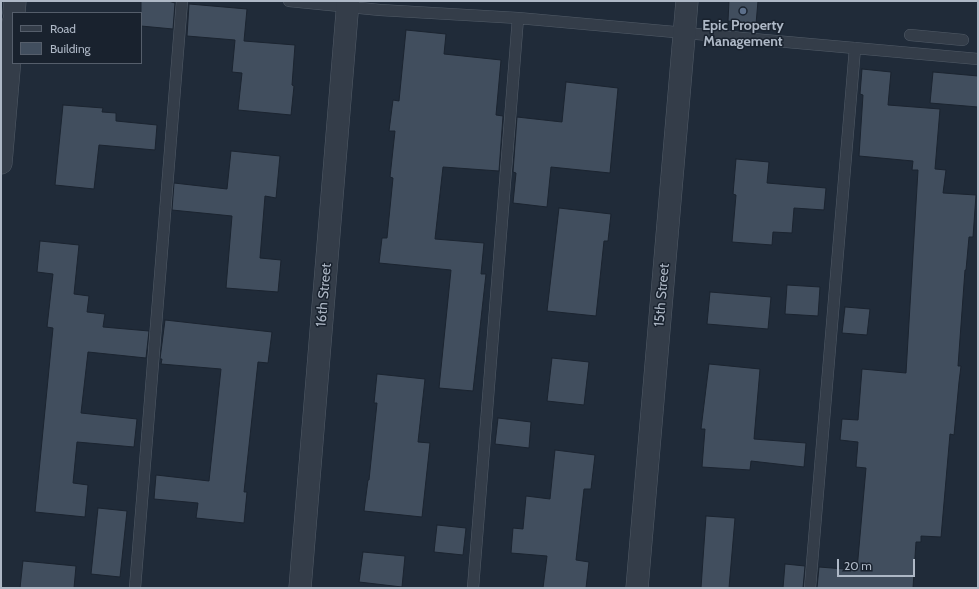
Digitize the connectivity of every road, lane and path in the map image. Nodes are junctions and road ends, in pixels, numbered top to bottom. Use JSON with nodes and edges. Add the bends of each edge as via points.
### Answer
{"nodes":[{"id":1,"x":15,"y":1,"type":"edge"},
{"id":2,"x":182,"y":1,"type":"edge"},
{"id":3,"x":289,"y":1,"type":"edge"},
{"id":4,"x":687,"y":1,"type":"edge"},
{"id":5,"x":348,"y":4,"type":"edge"},
{"id":6,"x":14,"y":12,"type":"edge"},
{"id":7,"x":518,"y":18,"type":"junction"},
{"id":8,"x":684,"y":33,"type":"junction"},
{"id":9,"x":12,"y":35,"type":"edge"},
{"id":10,"x":910,"y":35,"type":"dead end"},
{"id":11,"x":963,"y":40,"type":"dead end"},
{"id":12,"x":855,"y":48,"type":"junction"},
{"id":13,"x":978,"y":59,"type":"edge"},
{"id":14,"x":1,"y":163,"type":"edge"},
{"id":15,"x":135,"y":588,"type":"edge"},
{"id":16,"x":300,"y":588,"type":"edge"},
{"id":17,"x":473,"y":588,"type":"edge"},
{"id":18,"x":637,"y":588,"type":"edge"},
{"id":19,"x":810,"y":588,"type":"edge"}],
"edges":[{"from":1,"to":6,"type":"street"},
{"from":2,"to":15,"type":"lane"},
{"from":3,"to":5,"type":"lane"},
{"from":4,"to":8,"type":"street","name":"15th Street"},
{"from":5,"to":7,"type":"lane","via":[[380,10]]},
{"from":5,"to":16,"type":"street","name":"16th Street"},
{"from":7,"to":8,"type":"lane"},
{"from":7,"to":17,"type":"lane"},
{"from":8,"to":12,"type":"lane"},
{"from":8,"to":18,"type":"street","name":"15th Street"},
{"from":9,"to":14,"type":"street"},
{"from":10,"to":11,"type":"lane"},
{"from":12,"to":13,"type":"lane"},
{"from":12,"to":19,"type":"lane"}]}
